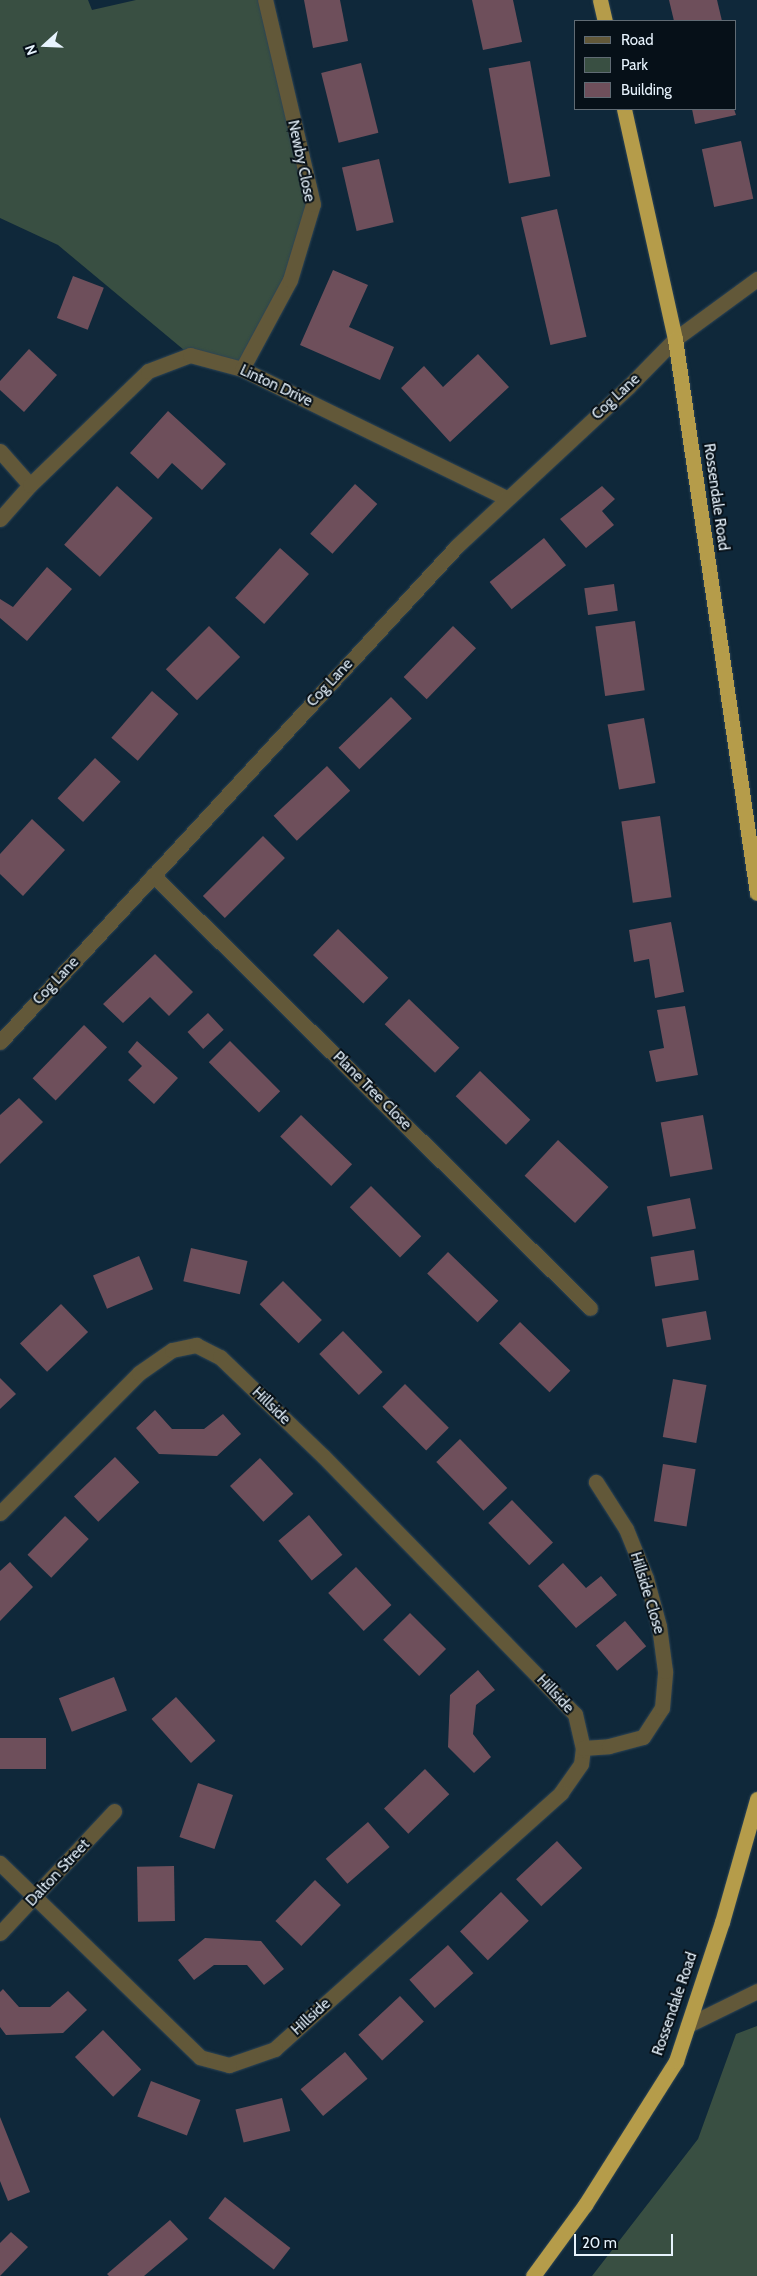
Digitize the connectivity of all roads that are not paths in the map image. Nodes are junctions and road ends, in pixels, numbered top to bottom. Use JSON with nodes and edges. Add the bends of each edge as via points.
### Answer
{"nodes":[{"id":1,"x":265,"y":0,"type":"edge"},
{"id":2,"x":600,"y":0,"type":"edge"},
{"id":3,"x":605,"y":20,"type":"edge"},
{"id":4,"x":624,"y":110,"type":"edge"},
{"id":5,"x":757,"y":278,"type":"edge"},
{"id":6,"x":675,"y":339,"type":"junction"},
{"id":7,"x":242,"y":369,"type":"junction"},
{"id":8,"x":0,"y":451,"type":"edge"},
{"id":9,"x":30,"y":485,"type":"junction"},
{"id":10,"x":506,"y":498,"type":"junction"},
{"id":11,"x":0,"y":519,"type":"edge"},
{"id":12,"x":153,"y":875,"type":"junction"},
{"id":13,"x":757,"y":893,"type":"edge"},
{"id":14,"x":0,"y":1042,"type":"edge"},
{"id":15,"x":590,"y":1308,"type":"dead end"},
{"id":16,"x":596,"y":1482,"type":"dead end"},
{"id":17,"x":0,"y":1514,"type":"edge"},
{"id":18,"x":583,"y":1748,"type":"junction"},
{"id":19,"x":757,"y":1799,"type":"edge"},
{"id":20,"x":114,"y":1811,"type":"dead end"},
{"id":21,"x":0,"y":1863,"type":"edge"},
{"id":22,"x":34,"y":1900,"type":"junction"},
{"id":23,"x":0,"y":1933,"type":"edge"},
{"id":24,"x":757,"y":1991,"type":"edge"},
{"id":25,"x":688,"y":2025,"type":"junction"},
{"id":26,"x":534,"y":2276,"type":"edge"}],
"edges":[{"from":1,"to":7,"type":"street","name":"Newby Close","via":[[312,204],[290,280]]},
{"from":2,"to":3,"type":"highway"},
{"from":4,"to":6,"type":"highway","name":"Rossendale Road"},
{"from":5,"to":6,"type":"street","name":"Cog Lane"},
{"from":6,"to":10,"type":"street","name":"Cog Lane","via":[[628,387]]},
{"from":6,"to":13,"type":"highway","name":"Rossendale Road"},
{"from":7,"to":9,"type":"street","name":"Linton Drive","via":[[190,356],[148,371]]},
{"from":7,"to":10,"type":"street","name":"Linton Drive"},
{"from":8,"to":9,"type":"street"},
{"from":9,"to":11,"type":"street","name":"Linton Drive"},
{"from":10,"to":12,"type":"street","name":"Cog Lane","via":[[457,546]]},
{"from":12,"to":14,"type":"street","name":"Cog Lane"},
{"from":12,"to":15,"type":"street","name":"Plane Tree Close"},
{"from":16,"to":18,"type":"street","name":"Hillside Close","via":[[626,1529],[646,1578],[659,1626],[665,1671],[662,1708],[643,1737],[609,1746]]},
{"from":17,"to":18,"type":"street","name":"Hillside","via":[[139,1373],[172,1350],[196,1345],[220,1357],[323,1456],[576,1714]]},
{"from":18,"to":22,"type":"street","name":"Hillside","via":[[581,1764],[561,1793],[275,2049],[229,2064],[200,2057]]},
{"from":19,"to":25,"type":"highway","name":"Rossendale Road"},
{"from":20,"to":22,"type":"street","name":"Dalton Street"},
{"from":21,"to":22,"type":"street","name":"Hillside"},
{"from":22,"to":23,"type":"street","name":"Dalton Street"},
{"from":24,"to":25,"type":"street"},
{"from":25,"to":26,"type":"highway","name":"Rossendale Road","via":[[676,2061],[584,2205]]}]}
